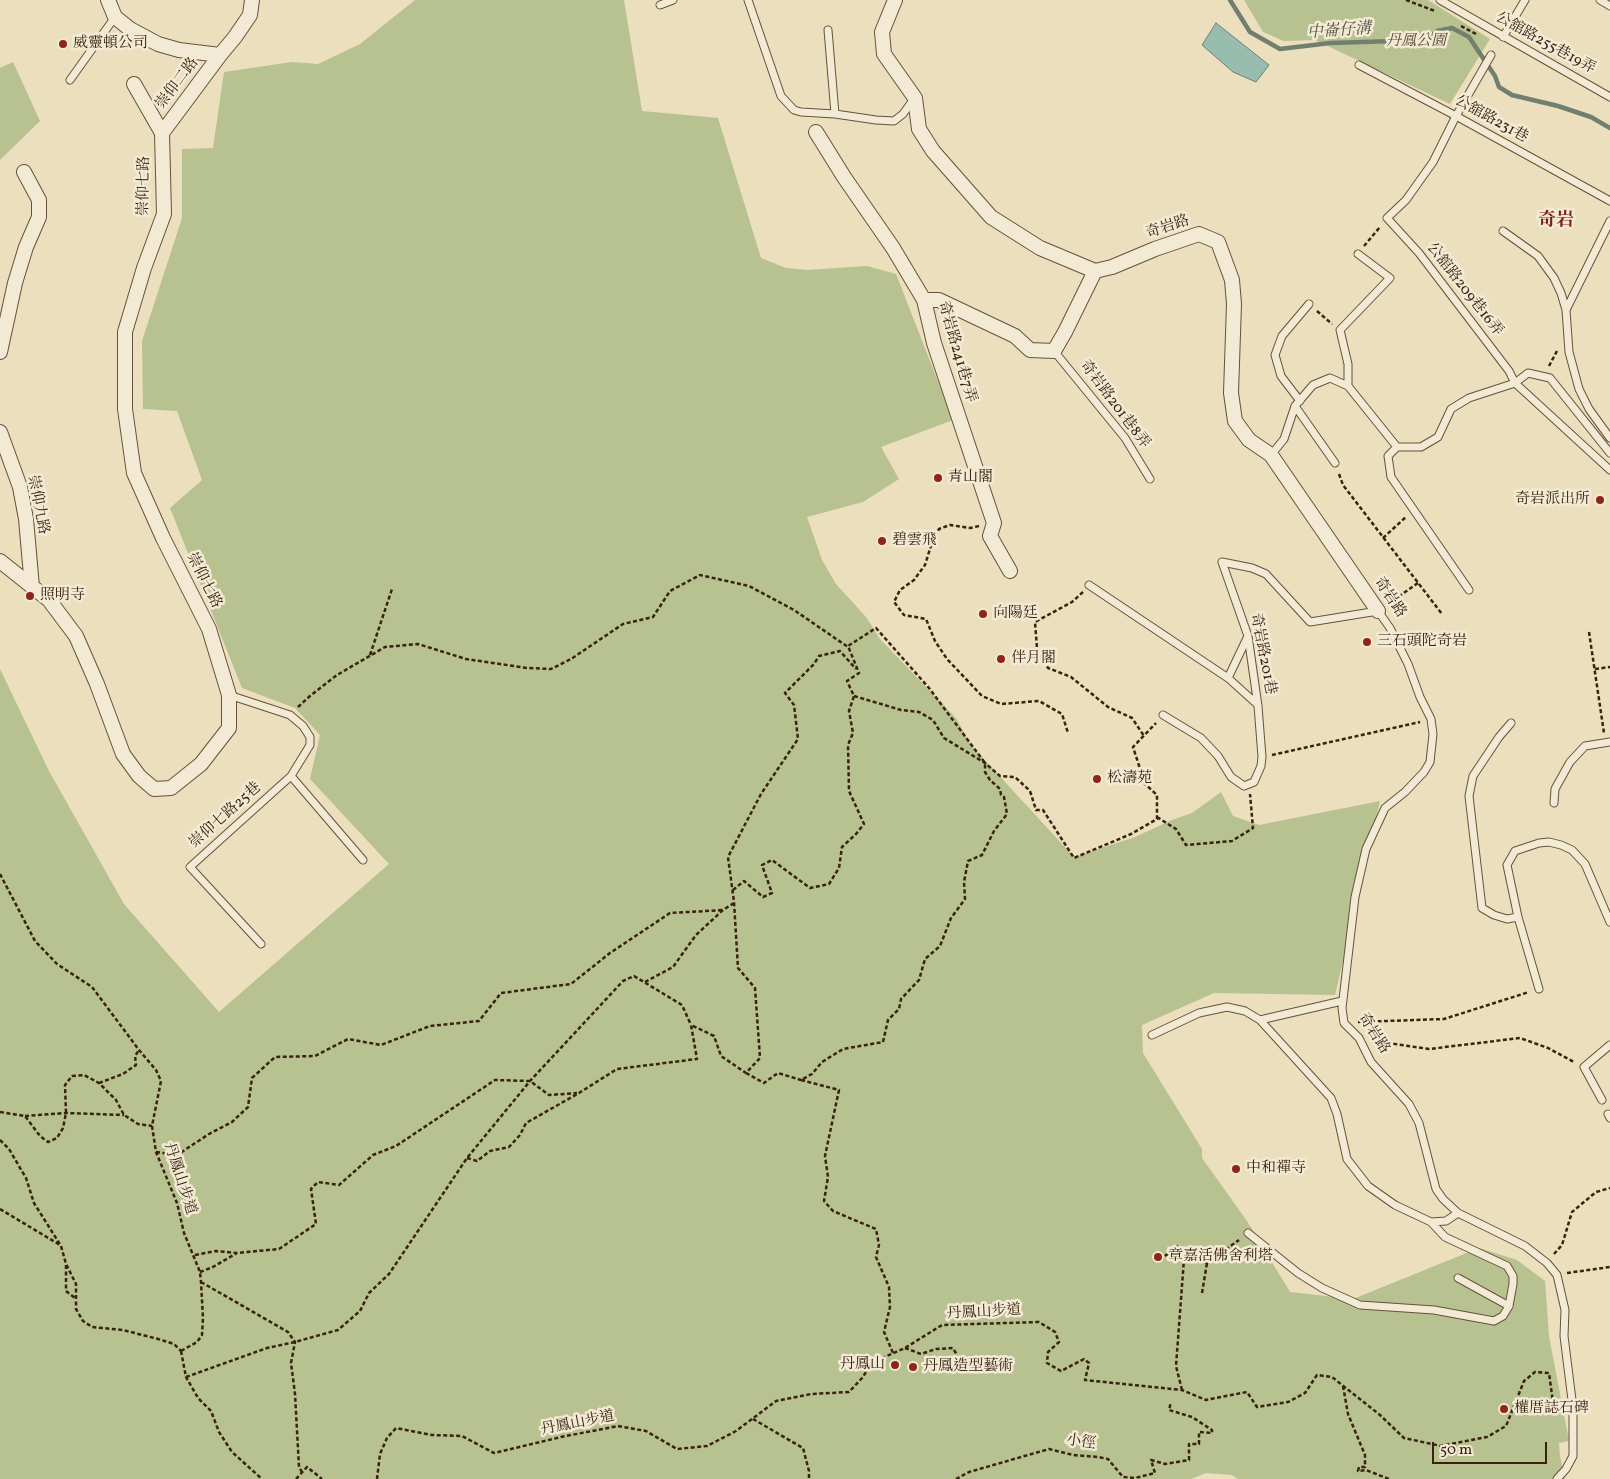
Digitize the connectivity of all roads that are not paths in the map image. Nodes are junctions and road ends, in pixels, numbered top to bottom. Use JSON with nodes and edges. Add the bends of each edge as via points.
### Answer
{"nodes":[{"id":1,"x":108,"y":0,"type":"edge"},
{"id":2,"x":252,"y":0,"type":"edge"},
{"id":3,"x":673,"y":0,"type":"edge"},
{"id":4,"x":748,"y":0,"type":"edge"},
{"id":5,"x":894,"y":0,"type":"edge"},
{"id":6,"x":1440,"y":0,"type":"edge"},
{"id":7,"x":1525,"y":0,"type":"edge"},
{"id":8,"x":1600,"y":0,"type":"edge"},
{"id":9,"x":660,"y":5,"type":"dead end"},
{"id":10,"x":1610,"y":6,"type":"edge"},
{"id":11,"x":116,"y":17,"type":"junction"},
{"id":12,"x":828,"y":30,"type":"dead end"},
{"id":13,"x":1503,"y":36,"type":"junction"},
{"id":14,"x":220,"y":54,"type":"junction"},
{"id":15,"x":1491,"y":55,"type":"dead end"},
{"id":16,"x":1359,"y":65,"type":"dead end"},
{"id":17,"x":70,"y":80,"type":"dead end"},
{"id":18,"x":134,"y":84,"type":"dead end"},
{"id":19,"x":1610,"y":97,"type":"edge"},
{"id":20,"x":915,"y":98,"type":"junction"},
{"id":21,"x":835,"y":114,"type":"junction"},
{"id":22,"x":1456,"y":116,"type":"junction"},
{"id":23,"x":816,"y":132,"type":"dead end"},
{"id":24,"x":162,"y":133,"type":"junction"},
{"id":25,"x":24,"y":172,"type":"dead end"},
{"id":26,"x":1610,"y":201,"type":"edge"},
{"id":27,"x":1610,"y":221,"type":"edge"},
{"id":28,"x":1503,"y":231,"type":"dead end"},
{"id":29,"x":1358,"y":254,"type":"road end"},
{"id":30,"x":1095,"y":271,"type":"junction"},
{"id":31,"x":924,"y":300,"type":"junction"},
{"id":32,"x":1309,"y":304,"type":"road end"},
{"id":33,"x":1566,"y":310,"type":"junction"},
{"id":34,"x":1054,"y":350,"type":"junction"},
{"id":35,"x":0,"y":352,"type":"edge"},
{"id":36,"x":1515,"y":382,"type":"junction"},
{"id":37,"x":1348,"y":386,"type":"junction"},
{"id":38,"x":1298,"y":403,"type":"junction"},
{"id":39,"x":0,"y":432,"type":"edge"},
{"id":40,"x":1610,"y":438,"type":"edge"},
{"id":41,"x":1397,"y":447,"type":"junction"},
{"id":42,"x":1610,"y":453,"type":"edge"},
{"id":43,"x":1271,"y":455,"type":"junction"},
{"id":44,"x":1335,"y":463,"type":"road end"},
{"id":45,"x":1610,"y":470,"type":"edge"},
{"id":46,"x":1150,"y":479,"type":"dead end"},
{"id":47,"x":0,"y":561,"type":"edge"},
{"id":48,"x":1010,"y":571,"type":"dead end"},
{"id":49,"x":1088,"y":585,"type":"road end"},
{"id":50,"x":32,"y":587,"type":"junction"},
{"id":51,"x":1469,"y":590,"type":"dead end"},
{"id":52,"x":1383,"y":608,"type":"junction"},
{"id":53,"x":1248,"y":636,"type":"junction"},
{"id":54,"x":1228,"y":678,"type":"junction"},
{"id":55,"x":229,"y":695,"type":"junction"},
{"id":56,"x":1258,"y":706,"type":"junction"},
{"id":57,"x":1163,"y":715,"type":"road end"},
{"id":58,"x":1512,"y":723,"type":"dead end"},
{"id":59,"x":1608,"y":742,"type":"edge"},
{"id":60,"x":291,"y":776,"type":"junction"},
{"id":61,"x":1554,"y":803,"type":"dead end"},
{"id":62,"x":363,"y":860,"type":"dead end"},
{"id":63,"x":1518,"y":917,"type":"junction"},
{"id":64,"x":1610,"y":922,"type":"edge"},
{"id":65,"x":261,"y":944,"type":"dead end"},
{"id":66,"x":1538,"y":989,"type":"road end"},
{"id":67,"x":1342,"y":1001,"type":"junction"},
{"id":68,"x":1260,"y":1020,"type":"junction"},
{"id":69,"x":1152,"y":1035,"type":"dead end"},
{"id":70,"x":1610,"y":1046,"type":"edge"},
{"id":71,"x":1602,"y":1100,"type":"dead end"},
{"id":72,"x":1458,"y":1213,"type":"junction"},
{"id":73,"x":1431,"y":1222,"type":"junction"},
{"id":74,"x":1248,"y":1233,"type":"road end"},
{"id":75,"x":1458,"y":1278,"type":"dead end"},
{"id":76,"x":1509,"y":1306,"type":"junction"},
{"id":77,"x":1557,"y":1479,"type":"edge"}],
"edges":[{"from":1,"to":11,"type":"street","name":"崇仰二路"},
{"from":2,"to":14,"type":"street","name":"崇仰二路","via":[[250,15]]},
{"from":3,"to":9,"type":"lane"},
{"from":4,"to":21,"type":"lane","via":[[781,96],[794,110]]},
{"from":5,"to":20,"type":"street","via":[[882,32],[884,54]]},
{"from":6,"to":13,"type":"lane","name":"公舘路255巷19弄"},
{"from":7,"to":13,"type":"lane"},
{"from":8,"to":10,"type":"lane"},
{"from":11,"to":14,"type":"street","name":"崇仰二路","via":[[130,29],[158,44],[179,50]]},
{"from":11,"to":17,"type":"lane"},
{"from":12,"to":21,"type":"lane"},
{"from":13,"to":19,"type":"lane","name":"公舘路255巷19弄"},
{"from":14,"to":24,"type":"street","name":"崇仰二路"},
{"from":15,"to":22,"type":"lane"},
{"from":16,"to":22,"type":"lane","name":"公舘路231巷"},
{"from":18,"to":24,"type":"street","name":"崇仰七路"},
{"from":20,"to":21,"type":"lane","via":[[904,114],[894,121]]},
{"from":20,"to":30,"type":"street","via":[[919,129],[933,151],[991,217],[1040,248]]},
{"from":22,"to":26,"type":"lane","name":"公舘路231巷"},
{"from":22,"to":36,"type":"lane","name":"公舘路209巷16弄","via":[[1433,162],[1406,200],[1387,218],[1425,261]]},
{"from":23,"to":31,"type":"street","name":"奇岩路241巷7弄"},
{"from":24,"to":55,"type":"street","name":"崇仰七路","via":[[164,214],[124,332],[125,409],[134,473],[209,629]]},
{"from":25,"to":35,"type":"street","via":[[40,200],[39,217],[15,283]]},
{"from":27,"to":33,"type":"lane"},
{"from":28,"to":33,"type":"lane","via":[[1538,256],[1562,293]]},
{"from":29,"to":37,"type":"lane","via":[[1390,278],[1340,330],[1348,364]]},
{"from":30,"to":34,"type":"street"},
{"from":30,"to":43,"type":"street","name":"奇岩路","via":[[1200,234],[1218,242],[1232,280],[1231,393],[1235,422],[1249,440]]},
{"from":31,"to":34,"type":"street","via":[[939,300],[1015,336],[1030,350]]},
{"from":31,"to":48,"type":"street","name":"奇岩路241巷7弄","via":[[934,344],[994,523],[990,536]]},
{"from":32,"to":38,"type":"lane","via":[[1282,336],[1275,355],[1281,376]]},
{"from":33,"to":40,"type":"lane","via":[[1569,352],[1579,389]]},
{"from":34,"to":46,"type":"lane","name":"奇岩路201巷8弄","via":[[1125,438]]},
{"from":36,"to":41,"type":"lane","via":[[1469,398],[1451,409],[1438,437],[1421,447]]},
{"from":36,"to":42,"type":"lane","via":[[1528,373],[1550,378]]},
{"from":36,"to":45,"type":"lane","name":"公舘路209巷16弄"},
{"from":37,"to":38,"type":"lane","via":[[1330,378],[1313,385]]},
{"from":37,"to":41,"type":"lane"},
{"from":38,"to":43,"type":"lane","via":[[1284,439]]},
{"from":38,"to":44,"type":"lane"},
{"from":39,"to":50,"type":"street","name":"崇仰九路","via":[[20,487]]},
{"from":41,"to":51,"type":"lane","via":[[1388,456],[1391,477]]},
{"from":43,"to":52,"type":"street","name":"奇岩路"},
{"from":47,"to":50,"type":"street","name":"崇仰七路"},
{"from":49,"to":54,"type":"lane"},
{"from":50,"to":55,"type":"street","name":"崇仰七路","via":[[49,600],[76,636],[123,754],[139,776],[154,789],[171,788],[201,764],[229,728]]},
{"from":52,"to":53,"type":"lane","name":"奇岩路201巷","via":[[1310,622],[1266,574],[1222,562]]},
{"from":52,"to":67,"type":"lane","name":"奇岩路","via":[[1431,719],[1433,734],[1430,762],[1406,792],[1385,808],[1366,849],[1355,897]]},
{"from":53,"to":54,"type":"lane"},
{"from":53,"to":56,"type":"lane","name":"奇岩路201巷"},
{"from":54,"to":56,"type":"lane"},
{"from":55,"to":60,"type":"lane","name":"崇仰七路25巷","via":[[290,715],[303,726],[310,737],[310,745]]},
{"from":56,"to":57,"type":"lane","name":"奇岩路201巷","via":[[1261,766],[1254,782],[1244,786],[1231,777],[1201,738]]},
{"from":58,"to":63,"type":"lane","via":[[1473,776],[1469,796],[1482,908],[1506,919]]},
{"from":59,"to":61,"type":"lane","via":[[1586,746],[1570,762],[1555,789]]},
{"from":60,"to":62,"type":"lane"},
{"from":60,"to":65,"type":"lane","name":"崇仰七路25巷","via":[[190,867]]},
{"from":63,"to":64,"type":"lane","via":[[1507,865],[1515,851],[1549,842],[1572,850],[1585,864]]},
{"from":63,"to":66,"type":"lane"},
{"from":67,"to":68,"type":"lane"},
{"from":67,"to":72,"type":"lane","name":"奇岩路","via":[[1344,1023],[1359,1038],[1371,1062],[1408,1104],[1418,1123],[1436,1189]]},
{"from":68,"to":69,"type":"lane","via":[[1227,1006],[1199,1013]]},
{"from":68,"to":73,"type":"lane","via":[[1330,1098],[1347,1159],[1368,1186],[1394,1205]]},
{"from":70,"to":71,"type":"lane","via":[[1584,1067]]},
{"from":72,"to":73,"type":"lane","via":[[1446,1222]]},
{"from":72,"to":77,"type":"lane","name":"奇岩路","via":[[1525,1246],[1557,1275],[1565,1310],[1564,1336],[1574,1408],[1573,1456]]},
{"from":73,"to":76,"type":"lane","via":[[1445,1237],[1507,1266],[1513,1276]]},
{"from":74,"to":76,"type":"lane","via":[[1322,1288],[1360,1306],[1434,1310],[1494,1321],[1504,1316]]},
{"from":75,"to":76,"type":"lane"}]}
